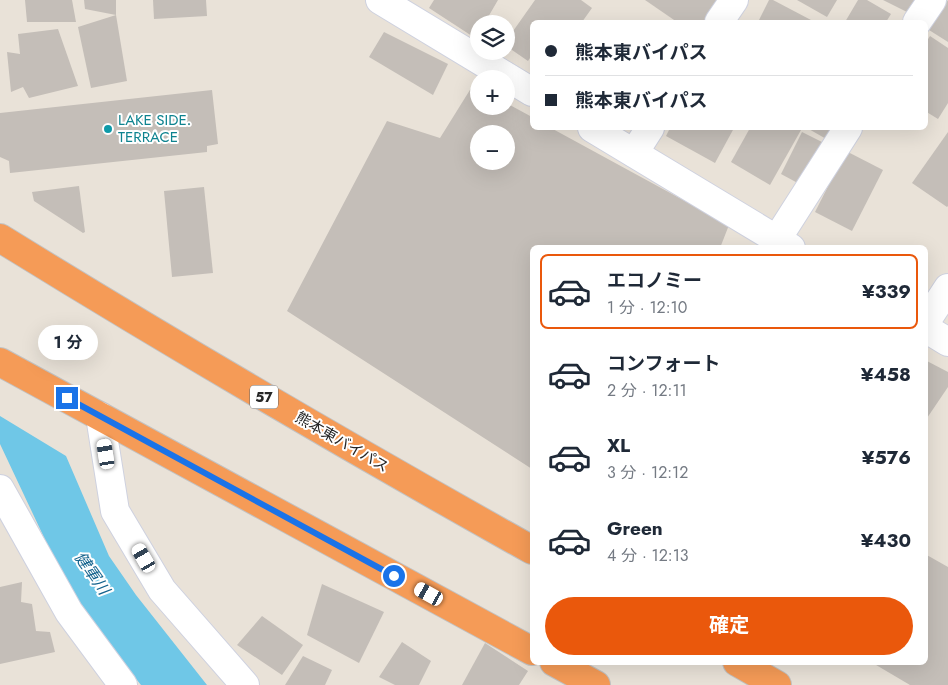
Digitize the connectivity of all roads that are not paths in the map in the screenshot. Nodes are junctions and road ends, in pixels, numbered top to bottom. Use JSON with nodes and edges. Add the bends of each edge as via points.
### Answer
{"nodes":[{"id":1,"x":380,"y":0,"type":"edge"},
{"id":2,"x":734,"y":0,"type":"edge"},
{"id":3,"x":932,"y":0,"type":"edge"},
{"id":4,"x":720,"y":20,"type":"edge"},
{"id":5,"x":918,"y":20,"type":"edge"},
{"id":6,"x":530,"y":91,"type":"edge"},
{"id":7,"x":595,"y":130,"type":"edge"},
{"id":8,"x":649,"y":130,"type":"edge"},
{"id":9,"x":847,"y":130,"type":"edge"},
{"id":10,"x":634,"y":153,"type":"junction"},
{"id":11,"x":0,"y":238,"type":"edge"},
{"id":12,"x":784,"y":243,"type":"edge"},
{"id":13,"x":948,"y":288,"type":"edge"},
{"id":14,"x":928,"y":318,"type":"edge"},
{"id":15,"x":928,"y":330,"type":"edge"},
{"id":16,"x":948,"y":342,"type":"edge"},
{"id":17,"x":0,"y":362,"type":"edge"},
{"id":18,"x":100,"y":416,"type":"junction"},
{"id":19,"x":0,"y":489,"type":"edge"},
{"id":20,"x":530,"y":549,"type":"edge"},
{"id":21,"x":530,"y":650,"type":"edge"},
{"id":22,"x":559,"y":665,"type":"edge"},
{"id":23,"x":741,"y":665,"type":"edge"},
{"id":24,"x":123,"y":685,"type":"edge"},
{"id":25,"x":245,"y":685,"type":"edge"},
{"id":26,"x":596,"y":685,"type":"edge"},
{"id":27,"x":777,"y":685,"type":"edge"}],
"edges":[{"from":1,"to":6,"type":"street"},
{"from":2,"to":4,"type":"street"},
{"from":3,"to":5,"type":"street"},
{"from":7,"to":10,"type":"street"},
{"from":8,"to":10,"type":"street"},
{"from":9,"to":12,"type":"street"},
{"from":10,"to":12,"type":"street"},
{"from":11,"to":20,"type":"highway","name":"熊本東バイパス","number":"57","via":[[140,324]]},
{"from":13,"to":14,"type":"street"},
{"from":15,"to":16,"type":"street"},
{"from":17,"to":18,"type":"highway"},
{"from":18,"to":21,"type":"highway"},
{"from":18,"to":25,"type":"street","via":[[116,511],[162,590]]},
{"from":19,"to":24,"type":"street","via":[[69,612]]},
{"from":22,"to":26,"type":"highway"},
{"from":23,"to":27,"type":"highway"}]}
